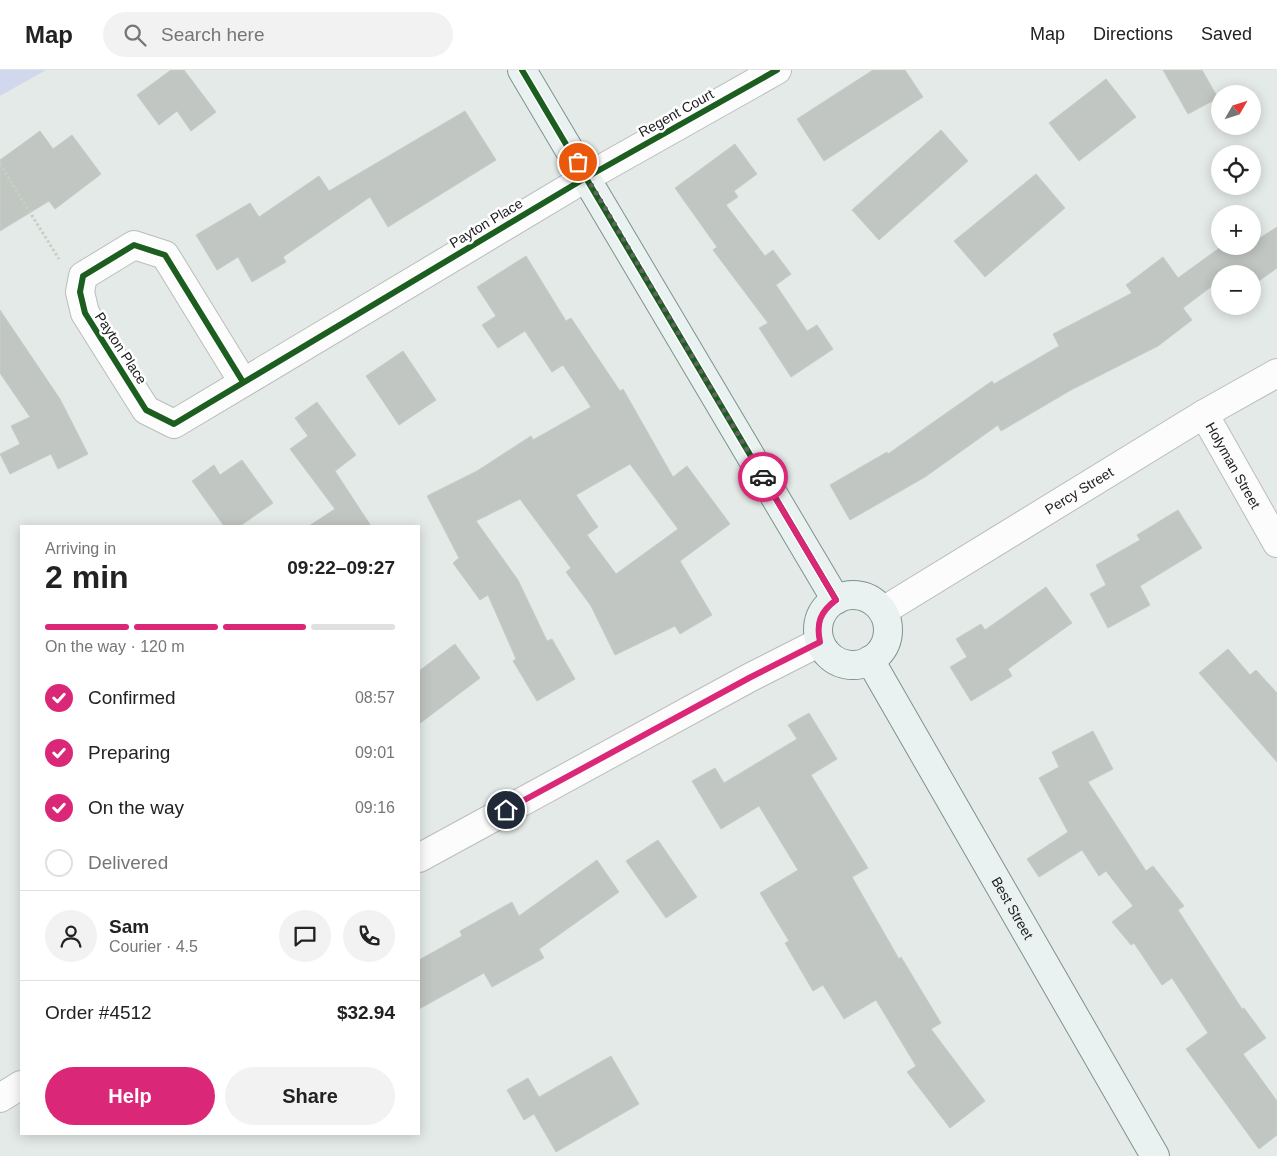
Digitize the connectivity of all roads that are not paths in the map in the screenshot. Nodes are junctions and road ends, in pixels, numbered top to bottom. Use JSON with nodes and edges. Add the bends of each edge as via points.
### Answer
{"nodes":[{"id":1,"x":522,"y":70,"type":"edge"},
{"id":2,"x":778,"y":70,"type":"edge"},
{"id":3,"x":587,"y":177,"type":"junction"},
{"id":4,"x":1277,"y":373,"type":"edge"},
{"id":5,"x":243,"y":382,"type":"junction"},
{"id":6,"x":1204,"y":414,"type":"junction"},
{"id":7,"x":1277,"y":543,"type":"edge"},
{"id":8,"x":836,"y":600,"type":"junction"},
{"id":9,"x":883,"y":611,"type":"junction"},
{"id":10,"x":820,"y":642,"type":"junction"},
{"id":11,"x":870,"y":660,"type":"junction"},
{"id":12,"x":420,"y":857,"type":"edge"},
{"id":13,"x":1155,"y":1156,"type":"edge"}],
"edges":[{"from":1,"to":3,"type":"street"},
{"from":2,"to":3,"type":"street","name":"Regent Court"},
{"from":3,"to":5,"type":"street","name":"Payton Place"},
{"from":3,"to":8,"type":"street"},
{"from":4,"to":6,"type":"street","name":"Percy Street"},
{"from":5,"to":5,"type":"street","name":"Payton Place","via":[[174,424],[146,410],[85,313],[80,292],[83,276],[134,245],[165,255]]},
{"from":6,"to":7,"type":"street","name":"Holyman Street"},
{"from":6,"to":9,"type":"street","name":"Percy Street"},
{"from":8,"to":9,"type":"street","via":[[852,594],[864,596]]},
{"from":8,"to":10,"type":"street","via":[[825,608],[820,618]]},
{"from":9,"to":11,"type":"street","via":[[888,634],[885,645]]},
{"from":10,"to":11,"type":"street","via":[[835,660],[859,664]]},
{"from":10,"to":12,"type":"street"},
{"from":11,"to":13,"type":"street","name":"Best Street"}]}
